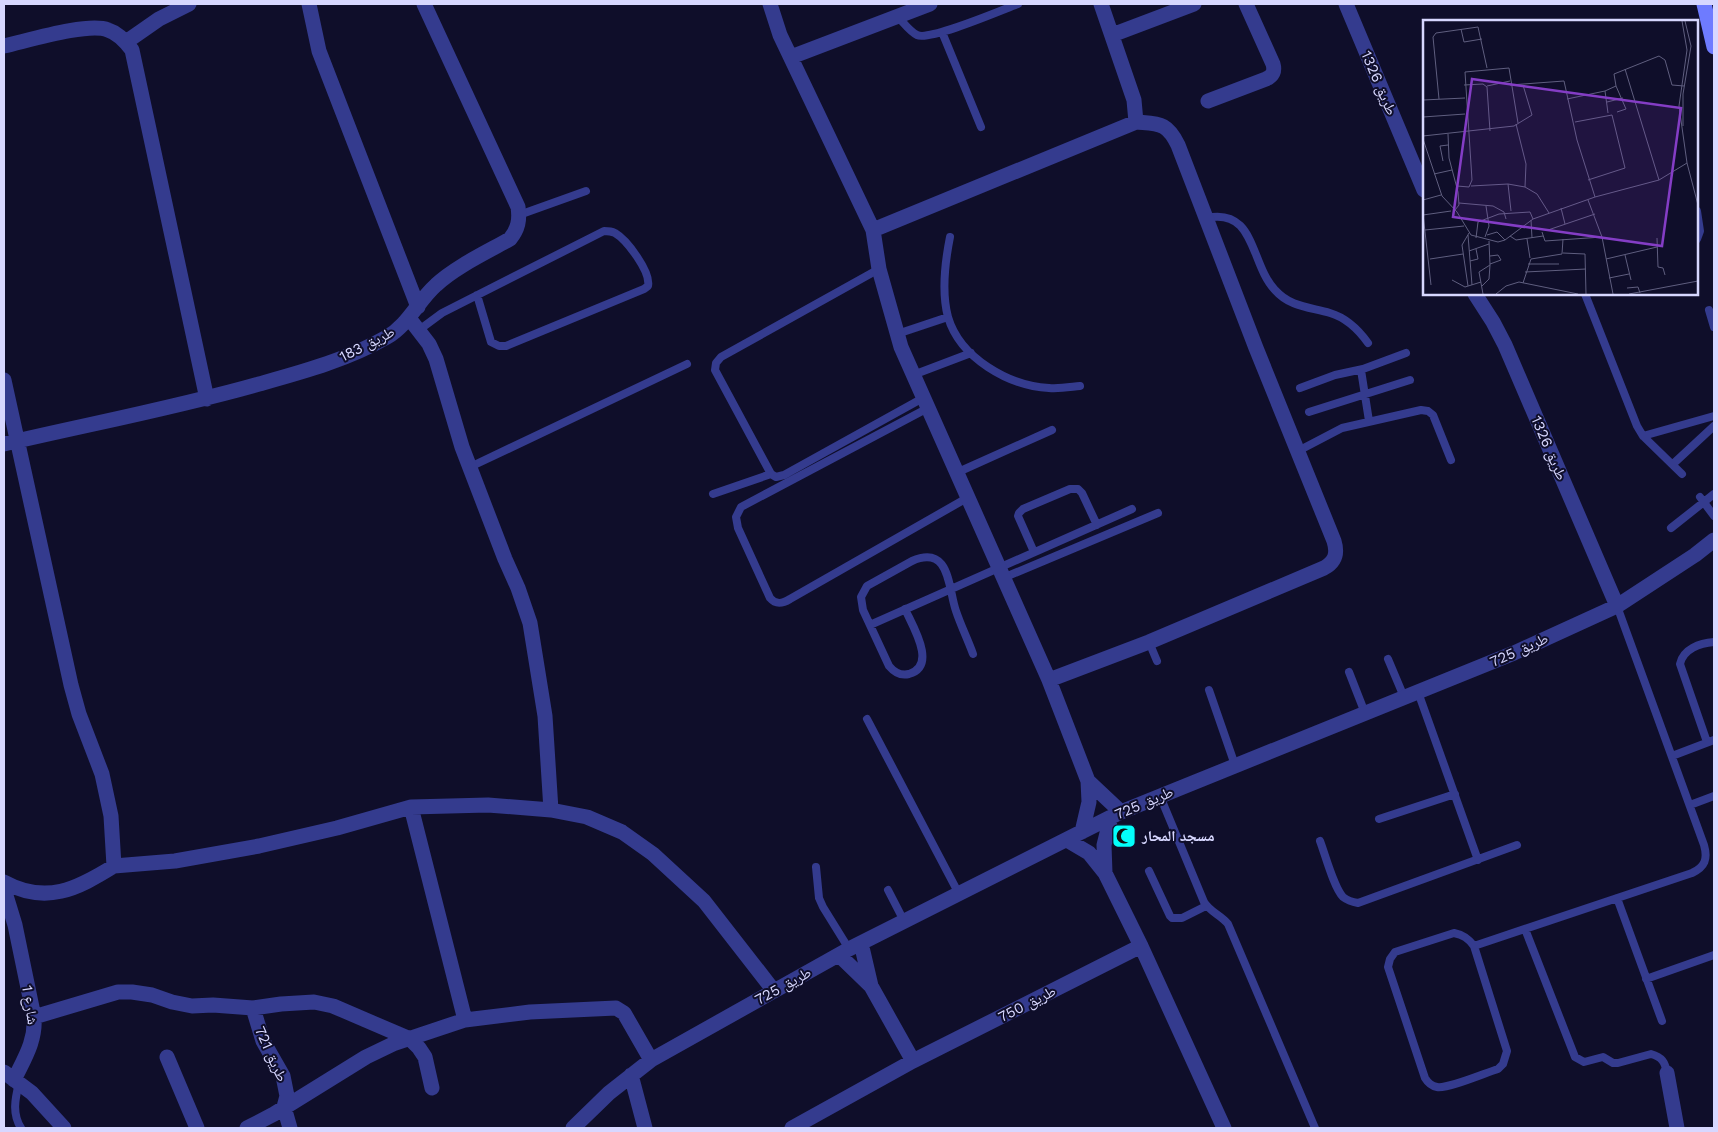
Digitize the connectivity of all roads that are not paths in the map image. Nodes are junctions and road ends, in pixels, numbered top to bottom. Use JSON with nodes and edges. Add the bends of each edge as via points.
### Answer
{"nodes":[{"id":1,"x":190,"y":4,"type":"edge"},
{"id":2,"x":310,"y":4,"type":"edge"},
{"id":3,"x":424,"y":4,"type":"edge"},
{"id":4,"x":770,"y":4,"type":"edge"},
{"id":5,"x":930,"y":4,"type":"edge"},
{"id":6,"x":1018,"y":4,"type":"edge"},
{"id":7,"x":1100,"y":4,"type":"edge"},
{"id":8,"x":1194,"y":4,"type":"edge"},
{"id":9,"x":1246,"y":4,"type":"edge"},
{"id":10,"x":1346,"y":4,"type":"edge"},
{"id":11,"x":1704,"y":4,"type":"edge"},
{"id":12,"x":897,"y":16,"type":"junction"},
{"id":13,"x":942,"y":32,"type":"junction"},
{"id":14,"x":1112,"y":35,"type":"junction"},
{"id":15,"x":126,"y":42,"type":"junction"},
{"id":16,"x":4,"y":46,"type":"edge"},
{"id":17,"x":1714,"y":47,"type":"edge"},
{"id":18,"x":790,"y":57,"type":"junction"},
{"id":19,"x":1208,"y":101,"type":"dead end"},
{"id":20,"x":1136,"y":122,"type":"junction"},
{"id":21,"x":981,"y":128,"type":"dead end"},
{"id":22,"x":1423,"y":188,"type":"edge"},
{"id":23,"x":586,"y":191,"type":"dead end"},
{"id":24,"x":519,"y":215,"type":"junction"},
{"id":25,"x":1698,"y":217,"type":"edge"},
{"id":26,"x":1206,"y":218,"type":"junction"},
{"id":27,"x":873,"y":230,"type":"junction"},
{"id":28,"x":1698,"y":236,"type":"edge"},
{"id":29,"x":950,"y":237,"type":"dead end"},
{"id":30,"x":879,"y":268,"type":"junction"},
{"id":31,"x":477,"y":295,"type":"junction"},
{"id":32,"x":1476,"y":295,"type":"edge"},
{"id":33,"x":1585,"y":295,"type":"edge"},
{"id":34,"x":1709,"y":310,"type":"dead end"},
{"id":35,"x":948,"y":317,"type":"junction"},
{"id":36,"x":415,"y":318,"type":"junction"},
{"id":37,"x":1714,"y":327,"type":"edge"},
{"id":38,"x":897,"y":334,"type":"junction"},
{"id":39,"x":1368,"y":343,"type":"dead end"},
{"id":40,"x":971,"y":353,"type":"junction"},
{"id":41,"x":1406,"y":353,"type":"dead end"},
{"id":42,"x":687,"y":364,"type":"dead end"},
{"id":43,"x":1361,"y":370,"type":"junction"},
{"id":44,"x":913,"y":375,"type":"junction"},
{"id":45,"x":4,"y":380,"type":"edge"},
{"id":46,"x":1410,"y":380,"type":"dead end"},
{"id":47,"x":1080,"y":386,"type":"dead end"},
{"id":48,"x":1300,"y":388,"type":"dead end"},
{"id":49,"x":1364,"y":395,"type":"junction"},
{"id":50,"x":207,"y":399,"type":"junction"},
{"id":51,"x":925,"y":403,"type":"junction"},
{"id":52,"x":1309,"y":412,"type":"dead end"},
{"id":53,"x":1714,"y":416,"type":"edge"},
{"id":54,"x":1369,"y":422,"type":"junction"},
{"id":55,"x":1714,"y":426,"type":"edge"},
{"id":56,"x":1052,"y":430,"type":"dead end"},
{"id":57,"x":1643,"y":436,"type":"junction"},
{"id":58,"x":10,"y":443,"type":"edge"},
{"id":59,"x":1298,"y":451,"type":"junction"},
{"id":60,"x":1451,"y":460,"type":"dead end"},
{"id":61,"x":1673,"y":464,"type":"junction"},
{"id":62,"x":470,"y":467,"type":"junction"},
{"id":63,"x":956,"y":473,"type":"junction"},
{"id":64,"x":771,"y":474,"type":"junction"},
{"id":65,"x":1682,"y":474,"type":"dead end"},
{"id":66,"x":713,"y":494,"type":"dead end"},
{"id":67,"x":1714,"y":494,"type":"edge"},
{"id":68,"x":967,"y":498,"type":"junction"},
{"id":69,"x":1702,"y":500,"type":"junction"},
{"id":70,"x":1132,"y":509,"type":"dead end"},
{"id":71,"x":1158,"y":513,"type":"dead end"},
{"id":72,"x":1714,"y":516,"type":"edge"},
{"id":73,"x":1097,"y":525,"type":"junction"},
{"id":74,"x":1671,"y":528,"type":"dead end"},
{"id":75,"x":1714,"y":540,"type":"edge"},
{"id":76,"x":1034,"y":552,"type":"junction"},
{"id":77,"x":1001,"y":573,"type":"junction"},
{"id":78,"x":951,"y":588,"type":"junction"},
{"id":79,"x":1617,"y":606,"type":"junction"},
{"id":80,"x":905,"y":609,"type":"junction"},
{"id":81,"x":870,"y":625,"type":"junction"},
{"id":82,"x":1149,"y":642,"type":"junction"},
{"id":83,"x":1714,"y":642,"type":"edge"},
{"id":84,"x":974,"y":654,"type":"dead end"},
{"id":85,"x":1388,"y":659,"type":"dead end"},
{"id":86,"x":1157,"y":661,"type":"dead end"},
{"id":87,"x":1350,"y":672,"type":"dead end"},
{"id":88,"x":1049,"y":680,"type":"junction"},
{"id":89,"x":1209,"y":690,"type":"dead end"},
{"id":90,"x":1411,"y":695,"type":"junction"},
{"id":91,"x":1366,"y":713,"type":"junction"},
{"id":92,"x":867,"y":719,"type":"dead end"},
{"id":93,"x":1711,"y":741,"type":"edge"},
{"id":94,"x":1672,"y":756,"type":"junction"},
{"id":95,"x":1235,"y":766,"type":"junction"},
{"id":96,"x":1088,"y":781,"type":"junction"},
{"id":97,"x":1455,"y":794,"type":"junction"},
{"id":98,"x":1160,"y":796,"type":"junction"},
{"id":99,"x":1714,"y":796,"type":"edge"},
{"id":100,"x":1690,"y":806,"type":"junction"},
{"id":101,"x":411,"y":807,"type":"junction"},
{"id":102,"x":550,"y":810,"type":"junction"},
{"id":103,"x":1116,"y":815,"type":"junction"},
{"id":104,"x":1379,"y":819,"type":"dead end"},
{"id":105,"x":1082,"y":832,"type":"junction"},
{"id":106,"x":1067,"y":840,"type":"junction"},
{"id":107,"x":1320,"y":841,"type":"dead end"},
{"id":108,"x":1517,"y":845,"type":"dead end"},
{"id":109,"x":1478,"y":860,"type":"junction"},
{"id":110,"x":114,"y":866,"type":"junction"},
{"id":111,"x":816,"y":868,"type":"dead end"},
{"id":112,"x":1149,"y":871,"type":"dead end"},
{"id":113,"x":1105,"y":873,"type":"junction"},
{"id":114,"x":4,"y":882,"type":"edge"},
{"id":115,"x":4,"y":889,"type":"edge"},
{"id":116,"x":888,"y":890,"type":"dead end"},
{"id":117,"x":959,"y":894,"type":"junction"},
{"id":118,"x":1617,"y":898,"type":"junction"},
{"id":119,"x":1206,"y":906,"type":"junction"},
{"id":120,"x":904,"y":921,"type":"junction"},
{"id":121,"x":1526,"y":929,"type":"junction"},
{"id":122,"x":1141,"y":946,"type":"junction"},
{"id":123,"x":1474,"y":946,"type":"junction"},
{"id":124,"x":850,"y":949,"type":"junction"},
{"id":125,"x":1714,"y":955,"type":"edge"},
{"id":126,"x":1646,"y":979,"type":"junction"},
{"id":127,"x":871,"y":986,"type":"junction"},
{"id":128,"x":774,"y":991,"type":"junction"},
{"id":129,"x":253,"y":1008,"type":"junction"},
{"id":130,"x":34,"y":1017,"type":"junction"},
{"id":131,"x":465,"y":1020,"type":"junction"},
{"id":132,"x":1662,"y":1021,"type":"dead end"},
{"id":133,"x":410,"y":1039,"type":"junction"},
{"id":134,"x":167,"y":1057,"type":"dead end"},
{"id":135,"x":652,"y":1060,"type":"junction"},
{"id":136,"x":913,"y":1061,"type":"junction"},
{"id":137,"x":1667,"y":1072,"type":"joint"},
{"id":138,"x":631,"y":1075,"type":"junction"},
{"id":139,"x":12,"y":1078,"type":"edge"},
{"id":140,"x":432,"y":1088,"type":"dead end"},
{"id":141,"x":284,"y":1107,"type":"junction"},
{"id":142,"x":575,"y":1127,"type":"edge"},
{"id":143,"x":21,"y":1128,"type":"edge"},
{"id":144,"x":64,"y":1128,"type":"edge"},
{"id":145,"x":197,"y":1128,"type":"edge"},
{"id":146,"x":247,"y":1128,"type":"edge"},
{"id":147,"x":290,"y":1128,"type":"edge"},
{"id":148,"x":645,"y":1128,"type":"edge"},
{"id":149,"x":792,"y":1128,"type":"edge"},
{"id":150,"x":1224,"y":1128,"type":"edge"},
{"id":151,"x":1315,"y":1128,"type":"edge"},
{"id":152,"x":1677,"y":1128,"type":"edge"}],
"edges":[{"from":1,"to":15,"type":"street","via":[[159,19]]},
{"from":2,"to":36,"type":"street","via":[[319,51]]},
{"from":3,"to":24,"type":"street","via":[[515,200]]},
{"from":4,"to":18,"type":"street"},
{"from":5,"to":12,"type":"street"},
{"from":6,"to":13,"type":"lane"},
{"from":7,"to":14,"type":"street"},
{"from":8,"to":14,"type":"street"},
{"from":9,"to":19,"type":"street","via":[[1273,64],[1273,73],[1266,79]]},
{"from":10,"to":22,"type":"street","name":"طريق 1326"},
{"from":11,"to":17,"type":"street"},
{"from":12,"to":13,"type":"lane","via":[[917,35]]},
{"from":12,"to":18,"type":"street"},
{"from":13,"to":21,"type":"lane"},
{"from":14,"to":20,"type":"street","via":[[1134,100]]},
{"from":15,"to":16,"type":"street","via":[[108,30],[82,28]]},
{"from":15,"to":50,"type":"street","via":[[132,50]]},
{"from":18,"to":27,"type":"street"},
{"from":20,"to":26,"type":"street","via":[[1159,124],[1172,131]]},
{"from":20,"to":27,"type":"street"},
{"from":23,"to":24,"type":"lane"},
{"from":24,"to":36,"type":"street","name":"طريق 183","via":[[519,223],[510,239],[436,285]]},
{"from":25,"to":28,"type":"lane"},
{"from":26,"to":39,"type":"lane","via":[[1223,216],[1239,223],[1271,286],[1279,295],[1290,303],[1342,317]]},
{"from":26,"to":59,"type":"street"},
{"from":27,"to":30,"type":"street"},
{"from":29,"to":35,"type":"lane","via":[[944,289]]},
{"from":30,"to":38,"type":"street"},
{"from":30,"to":64,"type":"lane","via":[[716,362],[715,370]]},
{"from":31,"to":31,"type":"lane","via":[[604,231],[621,238],[646,270],[649,281],[644,289],[506,346],[492,342]]},
{"from":31,"to":36,"type":"lane","via":[[442,314]]},
{"from":32,"to":79,"type":"street","name":"طريق 1326","via":[[1505,345]]},
{"from":33,"to":57,"type":"lane","via":[[1631,416]]},
{"from":34,"to":37,"type":"lane"},
{"from":35,"to":38,"type":"lane"},
{"from":35,"to":40,"type":"lane"},
{"from":36,"to":50,"type":"street","name":"طريق 183","via":[[388,337],[352,354]]},
{"from":36,"to":62,"type":"street","via":[[436,359]]},
{"from":38,"to":44,"type":"street"},
{"from":40,"to":44,"type":"lane"},
{"from":40,"to":47,"type":"lane","via":[[994,372],[1021,384],[1050,389]]},
{"from":41,"to":43,"type":"lane"},
{"from":42,"to":62,"type":"lane"},
{"from":43,"to":48,"type":"lane","via":[[1335,375]]},
{"from":43,"to":49,"type":"lane"},
{"from":44,"to":51,"type":"street"},
{"from":45,"to":58,"type":"street"},
{"from":46,"to":49,"type":"lane"},
{"from":49,"to":52,"type":"lane"},
{"from":49,"to":54,"type":"lane"},
{"from":50,"to":58,"type":"street","name":"طريق 183"},
{"from":51,"to":63,"type":"street"},
{"from":51,"to":64,"type":"lane","via":[[784,475]]},
{"from":51,"to":68,"type":"lane","via":[[741,507],[736,517],[738,528],[770,598],[779,604]]},
{"from":53,"to":57,"type":"lane"},
{"from":54,"to":59,"type":"lane","via":[[1342,428]]},
{"from":54,"to":60,"type":"lane","via":[[1414,411],[1428,411]]},
{"from":55,"to":61,"type":"lane"},
{"from":56,"to":63,"type":"lane"},
{"from":57,"to":61,"type":"lane"},
{"from":58,"to":110,"type":"street","via":[[79,714],[102,774],[111,816]]},
{"from":59,"to":82,"type":"street","via":[[1337,549],[1331,564]]},
{"from":61,"to":65,"type":"lane"},
{"from":62,"to":102,"type":"street","via":[[530,623],[545,716]]},
{"from":63,"to":68,"type":"street"},
{"from":64,"to":66,"type":"lane"},
{"from":67,"to":69,"type":"lane"},
{"from":68,"to":77,"type":"street"},
{"from":69,"to":72,"type":"lane"},
{"from":69,"to":74,"type":"lane"},
{"from":70,"to":73,"type":"lane"},
{"from":71,"to":77,"type":"lane"},
{"from":73,"to":76,"type":"lane"},
{"from":73,"to":76,"type":"lane","via":[[1082,493],[1076,489],[1023,509],[1018,516]]},
{"from":75,"to":79,"type":"street","name":"طريق 725"},
{"from":76,"to":77,"type":"lane"},
{"from":77,"to":78,"type":"lane"},
{"from":77,"to":88,"type":"street"},
{"from":78,"to":80,"type":"lane"},
{"from":78,"to":81,"type":"lane","via":[[940,563],[927,557],[912,561],[872,582],[863,591],[861,604]]},
{"from":78,"to":84,"type":"lane","via":[[956,612]]},
{"from":79,"to":90,"type":"street","name":"طريق 725"},
{"from":79,"to":94,"type":"lane"},
{"from":80,"to":81,"type":"lane"},
{"from":80,"to":81,"type":"lane","via":[[923,650],[924,658],[916,671],[901,674],[888,666]]},
{"from":82,"to":86,"type":"lane"},
{"from":82,"to":88,"type":"street"},
{"from":83,"to":93,"type":"lane","via":[[1691,648],[1685,652],[1680,664]]},
{"from":85,"to":90,"type":"lane"},
{"from":87,"to":91,"type":"lane"},
{"from":88,"to":96,"type":"street"},
{"from":89,"to":95,"type":"lane"},
{"from":90,"to":91,"type":"street","name":"طريق 725"},
{"from":90,"to":97,"type":"lane"},
{"from":91,"to":95,"type":"street","name":"طريق 725"},
{"from":92,"to":117,"type":"lane"},
{"from":93,"to":94,"type":"lane"},
{"from":94,"to":100,"type":"lane"},
{"from":95,"to":98,"type":"street","name":"طريق 725"},
{"from":96,"to":103,"type":"street"},
{"from":96,"to":105,"type":"street","via":[[1089,802]]},
{"from":97,"to":104,"type":"lane"},
{"from":97,"to":109,"type":"lane"},
{"from":98,"to":103,"type":"street","name":"طريق 725"},
{"from":98,"to":119,"type":"lane"},
{"from":99,"to":100,"type":"lane"},
{"from":100,"to":118,"type":"lane","via":[[1707,854],[1705,864],[1692,873]]},
{"from":101,"to":102,"type":"street","via":[[488,805]]},
{"from":101,"to":110,"type":"street","via":[[259,846],[175,861]]},
{"from":101,"to":131,"type":"street"},
{"from":102,"to":128,"type":"street","via":[[587,817],[622,832],[653,854],[704,901]]},
{"from":103,"to":105,"type":"street","name":"طريق 725"},
{"from":103,"to":113,"type":"street","via":[[1104,845]]},
{"from":105,"to":106,"type":"street","name":"طريق 725"},
{"from":106,"to":113,"type":"street","via":[[1089,853]]},
{"from":106,"to":117,"type":"street","name":"طريق 725"},
{"from":107,"to":109,"type":"lane","via":[[1342,896],[1358,903]]},
{"from":108,"to":109,"type":"lane"},
{"from":110,"to":114,"type":"street","via":[[69,890],[55,893],[27,892]]},
{"from":111,"to":124,"type":"lane","via":[[821,902]]},
{"from":112,"to":119,"type":"lane","via":[[1172,918],[1182,918]]},
{"from":113,"to":122,"type":"street"},
{"from":115,"to":130,"type":"street","name":"شارع 1"},
{"from":116,"to":120,"type":"lane"},
{"from":117,"to":120,"type":"street","name":"طريق 725"},
{"from":118,"to":121,"type":"lane"},
{"from":118,"to":126,"type":"lane"},
{"from":119,"to":151,"type":"lane","via":[[1228,924]]},
{"from":120,"to":124,"type":"street","name":"طريق 725"},
{"from":121,"to":123,"type":"lane"},
{"from":121,"to":137,"type":"lane","via":[[1575,1057],[1584,1062],[1603,1057],[1618,1063],[1652,1054],[1662,1059]]},
{"from":122,"to":136,"type":"street","name":"طريق 750"},
{"from":122,"to":150,"type":"street"},
{"from":123,"to":123,"type":"lane","via":[[1469,939],[1454,933],[1395,952],[1390,959],[1390,976],[1425,1078],[1435,1087],[1448,1086],[1498,1069],[1506,1058],[1506,1045]]},
{"from":124,"to":127,"type":"street"},
{"from":124,"to":127,"type":"street"},
{"from":124,"to":128,"type":"street","name":"طريق 725"},
{"from":125,"to":126,"type":"lane"},
{"from":126,"to":132,"type":"lane"},
{"from":127,"to":136,"type":"street"},
{"from":128,"to":135,"type":"street","name":"طريق 725"},
{"from":129,"to":130,"type":"street","via":[[192,1006],[152,995],[118,992]]},
{"from":129,"to":133,"type":"street","via":[[314,1002],[350,1012]]},
{"from":129,"to":141,"type":"street","name":"طريق 721","via":[[263,1041],[283,1076],[287,1096]]},
{"from":130,"to":139,"type":"street","name":"شارع 1","via":[[32,1042]]},
{"from":131,"to":133,"type":"street"},
{"from":131,"to":135,"type":"street","via":[[521,1013],[616,1008],[624,1012]]},
{"from":133,"to":140,"type":"street","via":[[424,1057]]},
{"from":133,"to":141,"type":"street","via":[[366,1057]]},
{"from":134,"to":145,"type":"street"},
{"from":135,"to":138,"type":"street","name":"طريق 725"},
{"from":136,"to":149,"type":"street","name":"طريق 750"},
{"from":137,"to":152,"type":"street"},
{"from":138,"to":142,"type":"street","name":"طريق 725"},
{"from":138,"to":148,"type":"street"},
{"from":139,"to":143,"type":"lane","via":[[15,1112]]},
{"from":139,"to":144,"type":"street","via":[[32,1093]]},
{"from":141,"to":146,"type":"street"},
{"from":141,"to":147,"type":"street","name":"طريق 721"}]}
